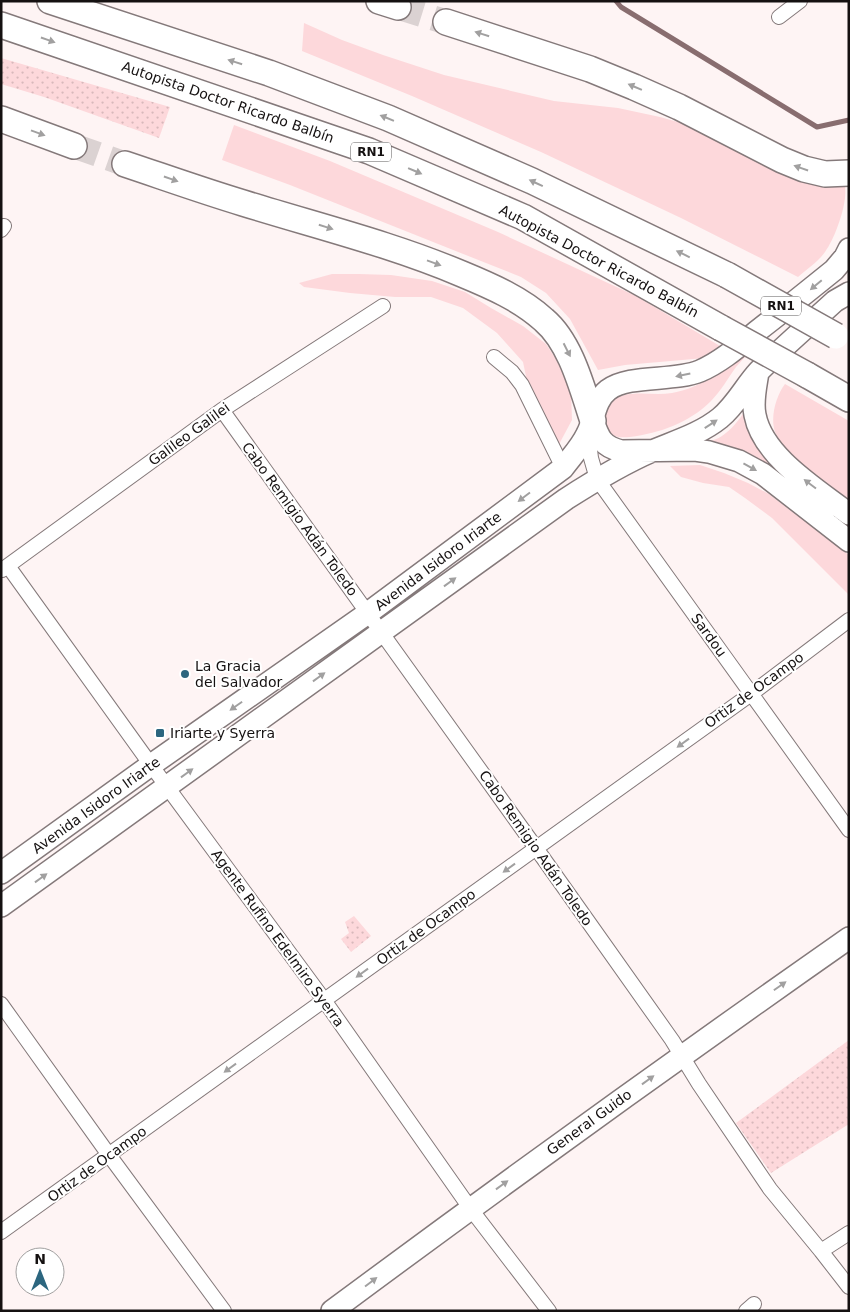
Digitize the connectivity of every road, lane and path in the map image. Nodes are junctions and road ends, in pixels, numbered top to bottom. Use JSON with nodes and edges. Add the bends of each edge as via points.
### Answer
{"nodes":[{"id":1,"x":50,"y":1,"type":"edge"},
{"id":2,"x":800,"y":1,"type":"edge"},
{"id":3,"x":779,"y":17,"type":"dead end"},
{"id":4,"x":446,"y":22,"type":"tunnel mouth"},
{"id":5,"x":1,"y":25,"type":"edge"},
{"id":6,"x":1,"y":120,"type":"edge"},
{"id":7,"x":74,"y":146,"type":"tunnel mouth"},
{"id":8,"x":125,"y":164,"type":"tunnel mouth"},
{"id":9,"x":849,"y":173,"type":"edge"},
{"id":10,"x":849,"y":249,"type":"edge"},
{"id":11,"x":849,"y":293,"type":"edge"},
{"id":12,"x":383,"y":306,"type":"dead end"},
{"id":13,"x":842,"y":341,"type":"edge"},
{"id":14,"x":494,"y":357,"type":"dead end"},
{"id":15,"x":758,"y":372,"type":"junction"},
{"id":16,"x":849,"y":399,"type":"edge"},
{"id":17,"x":222,"y":410,"type":"junction"},
{"id":18,"x":590,"y":427,"type":"junction"},
{"id":19,"x":652,"y":451,"type":"junction"},
{"id":20,"x":557,"y":472,"type":"junction"},
{"id":21,"x":597,"y":479,"type":"junction"},
{"id":22,"x":566,"y":499,"type":"junction"},
{"id":23,"x":849,"y":514,"type":"edge"},
{"id":24,"x":849,"y":541,"type":"edge"},
{"id":25,"x":4,"y":568,"type":"edge"},
{"id":26,"x":368,"y":613,"type":"junction"},
{"id":27,"x":849,"y":620,"type":"edge"},
{"id":28,"x":382,"y":632,"type":"junction"},
{"id":29,"x":751,"y":694,"type":"junction"},
{"id":30,"x":151,"y":765,"type":"junction"},
{"id":31,"x":167,"y":787,"type":"junction"},
{"id":32,"x":849,"y":830,"type":"edge"},
{"id":33,"x":536,"y":848,"type":"junction"},
{"id":34,"x":1,"y":873,"type":"edge"},
{"id":35,"x":1,"y":906,"type":"edge"},
{"id":36,"x":849,"y":938,"type":"edge"},
{"id":37,"x":324,"y":1000,"type":"junction"},
{"id":38,"x":1,"y":1004,"type":"edge"},
{"id":39,"x":680,"y":1056,"type":"junction"},
{"id":40,"x":109,"y":1155,"type":"junction"},
{"id":41,"x":470,"y":1208,"type":"junction"},
{"id":42,"x":1,"y":1232,"type":"edge"},
{"id":43,"x":849,"y":1233,"type":"edge"},
{"id":44,"x":821,"y":1251,"type":"junction"},
{"id":45,"x":849,"y":1287,"type":"edge"},
{"id":46,"x":224,"y":1311,"type":"edge"},
{"id":47,"x":332,"y":1311,"type":"edge"},
{"id":48,"x":549,"y":1311,"type":"edge"}],
"edges":[{"from":13,"to":1,"type":"highway","number":"RN1","one_way":true,"bridge":true,"via":[[726,275],[532,181],[388,118],[269,73]]},
{"from":2,"to":3,"type":"street"},
{"from":9,"to":4,"type":"highway","one_way":true,"via":[[825,174],[804,169],[626,83]]},
{"from":5,"to":16,"type":"highway","name":"Autopista Doctor Ricardo Balbín","number":"RN1","one_way":true,"bridge":true,"via":[[369,151],[523,217]]},
{"from":6,"to":7,"type":"highway","one_way":true},
{"from":8,"to":18,"type":"highway","one_way":true,"via":[[389,246],[518,300],[546,321],[565,345],[574,365]]},
{"from":10,"to":18,"type":"main road","name":"Avenida Isidoro Iriarte","one_way":true,"via":[[834,270],[712,365],[678,377],[626,382],[607,391],[597,404]]},
{"from":11,"to":15,"type":"main road","name":"Avenida Isidoro Iriarte","via":[[835,301]]},
{"from":12,"to":17,"type":"street","name":"Galileo Galilei"},
{"from":14,"to":20,"type":"street","via":[[522,385]]},
{"from":19,"to":15,"type":"main road","name":"Avenida Isidoro Iriarte","one_way":true,"via":[[709,426],[731,407]]},
{"from":23,"to":15,"type":"main road","one_way":true,"via":[[788,467],[773,451],[755,415]]},
{"from":17,"to":25,"type":"street","name":"Galileo Galilei"},
{"from":17,"to":26,"type":"street","name":"Cabo Remigio Adán Toledo"},
{"from":18,"to":19,"type":"main road","via":[[613,449]]},
{"from":18,"to":20,"type":"main road","name":"Avenida Isidoro Iriarte","via":[[582,444]]},
{"from":18,"to":21,"type":"street","name":"Sardou","via":[[591,458]]},
{"from":19,"to":21,"type":"main road","name":"Avenida Isidoro Iriarte"},
{"from":19,"to":24,"type":"main road","one_way":true,"via":[[695,450],[739,461],[763,474]]},
{"from":20,"to":22,"type":"main road"},
{"from":20,"to":26,"type":"main road","name":"Avenida Isidoro Iriarte","one_way":true},
{"from":21,"to":22,"type":"main road","name":"Avenida Isidoro Iriarte"},
{"from":21,"to":29,"type":"street","name":"Sardou"},
{"from":28,"to":22,"type":"main road","name":"Avenida Isidoro Iriarte","one_way":true},
{"from":25,"to":30,"type":"street","name":"Agente Rufino Edelmiro Syerra"},
{"from":26,"to":28,"type":"street","name":"Cabo Remigio Adán Toledo"},
{"from":26,"to":30,"type":"main road","name":"Avenida Isidoro Iriarte","one_way":true},
{"from":27,"to":29,"type":"street","name":"Ortiz de Ocampo"},
{"from":31,"to":28,"type":"main road","name":"Avenida Isidoro Iriarte","one_way":true},
{"from":28,"to":33,"type":"street","name":"Cabo Remigio Adán Toledo"},
{"from":29,"to":32,"type":"street","name":"Sardou"},
{"from":29,"to":33,"type":"street","name":"Ortiz de Ocampo","one_way":true},
{"from":30,"to":31,"type":"street","name":"Agente Rufino Edelmiro Syerra"},
{"from":30,"to":34,"type":"main road","name":"Avenida Isidoro Iriarte"},
{"from":35,"to":31,"type":"main road","name":"Avenida Isidoro Iriarte","one_way":true},
{"from":31,"to":37,"type":"street","name":"Agente Rufino Edelmiro Syerra"},
{"from":33,"to":37,"type":"street","name":"Ortiz de Ocampo","one_way":true},
{"from":33,"to":39,"type":"street","name":"Cabo Remigio Adán Toledo","via":[[672,1040]]},
{"from":39,"to":36,"type":"main road","name":"General Guido","one_way":true},
{"from":37,"to":40,"type":"street","name":"Ortiz de Ocampo","one_way":true},
{"from":37,"to":41,"type":"street","name":"Agente Rufino Edelmiro Syerra"},
{"from":38,"to":40,"type":"street"},
{"from":41,"to":39,"type":"main road","name":"General Guido","one_way":true},
{"from":39,"to":44,"type":"street","name":"Cabo Remigio Adán Toledo","via":[[770,1189]]},
{"from":40,"to":42,"type":"street","name":"Ortiz de Ocampo"},
{"from":40,"to":46,"type":"street"},
{"from":47,"to":41,"type":"main road","name":"General Guido","one_way":true},
{"from":41,"to":48,"type":"street","name":"Agente Rufino Edelmiro Syerra"},
{"from":43,"to":44,"type":"street"},
{"from":44,"to":45,"type":"street","name":"Cabo Remigio Adán Toledo"}]}
